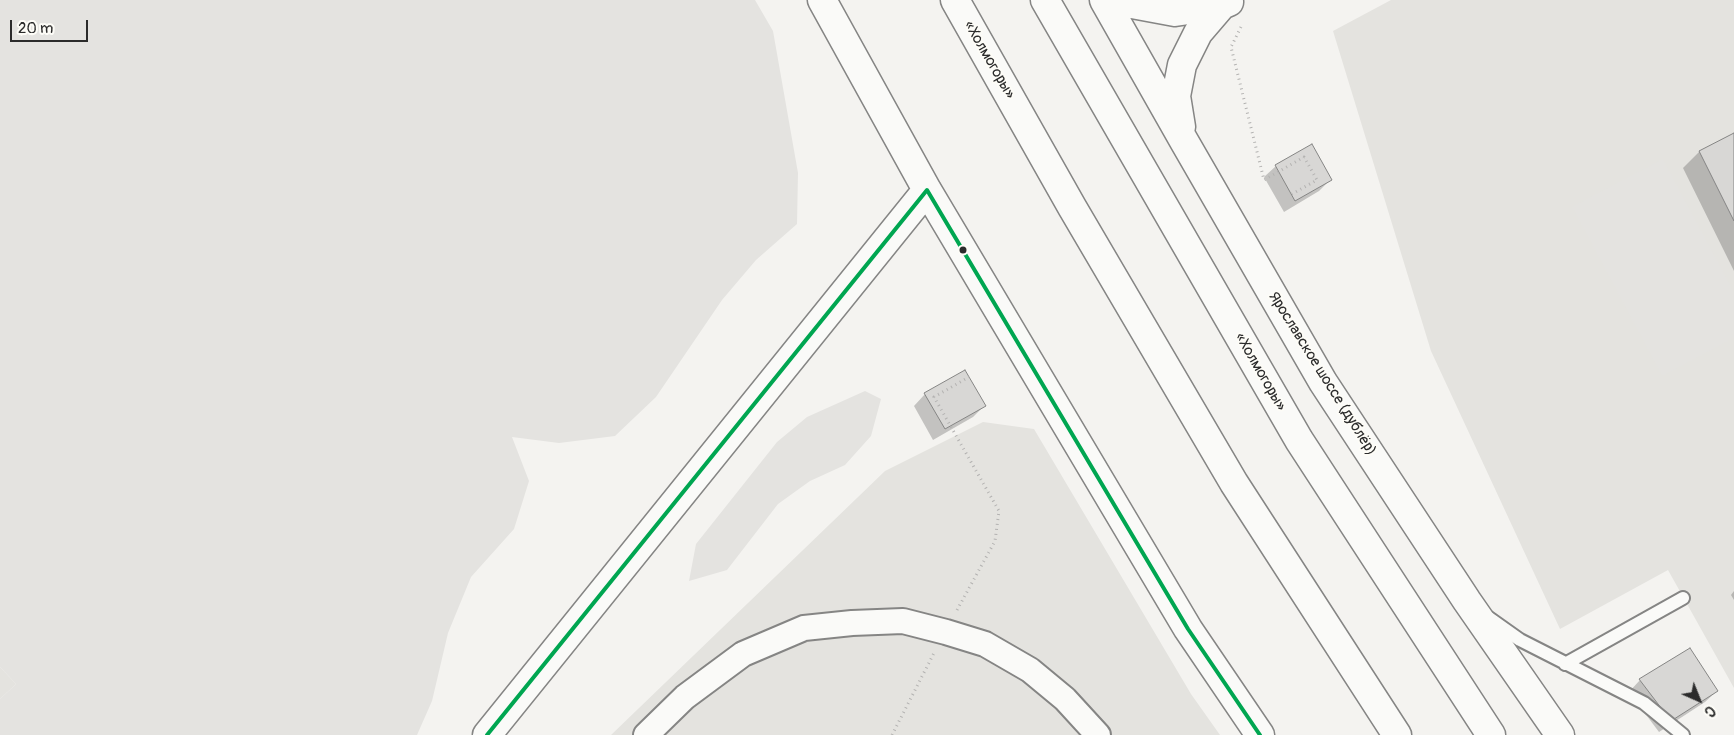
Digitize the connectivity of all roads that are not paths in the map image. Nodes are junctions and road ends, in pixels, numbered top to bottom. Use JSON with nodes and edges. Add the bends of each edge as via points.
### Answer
{"nodes":[{"id":1,"x":822,"y":0,"type":"edge"},
{"id":2,"x":954,"y":0,"type":"edge"},
{"id":3,"x":1045,"y":0,"type":"edge"},
{"id":4,"x":1104,"y":0,"type":"edge"},
{"id":5,"x":1124,"y":0,"type":"edge"},
{"id":6,"x":1228,"y":3,"type":"edge"},
{"id":7,"x":1184,"y":141,"type":"junction"},
{"id":8,"x":927,"y":190,"type":"junction"},
{"id":9,"x":1683,"y":598,"type":"dead end"},
{"id":10,"x":1467,"y":601,"type":"junction"},
{"id":11,"x":1565,"y":664,"type":"junction"},
{"id":12,"x":487,"y":735,"type":"edge"},
{"id":13,"x":646,"y":735,"type":"edge"},
{"id":14,"x":1098,"y":735,"type":"edge"},
{"id":15,"x":1260,"y":735,"type":"edge"},
{"id":16,"x":1397,"y":735,"type":"edge"},
{"id":17,"x":1490,"y":735,"type":"edge"},
{"id":18,"x":1560,"y":735,"type":"edge"},
{"id":19,"x":1683,"y":735,"type":"edge"}],
"edges":[{"from":1,"to":8,"type":"main road"},
{"from":2,"to":16,"type":"main road","name":"«Холмогоры»","via":[[1234,483]]},
{"from":3,"to":17,"type":"main road","name":"«Холмогоры»","via":[[1299,440]]},
{"from":4,"to":7,"type":"main road","name":"Ярославское шоссе (дублёр)"},
{"from":5,"to":6,"type":"main road","via":[[1175,12]]},
{"from":6,"to":7,"type":"main road","via":[[1198,33],[1182,65],[1176,96]]},
{"from":7,"to":10,"type":"main road","name":"Ярославское шоссе (дублёр)","via":[[1324,382]]},
{"from":8,"to":12,"type":"main road"},
{"from":8,"to":15,"type":"main road","via":[[1188,629]]},
{"from":9,"to":11,"type":"lane"},
{"from":10,"to":11,"type":"lane","via":[[1520,640]]},
{"from":10,"to":18,"type":"main road","name":"Ярославское шоссе (дублёр)"},
{"from":11,"to":19,"type":"lane","via":[[1644,703]]},
{"from":13,"to":14,"type":"street","via":[[686,697],[743,654],[804,628],[903,621],[985,644],[1030,670],[1065,699]]}]}
